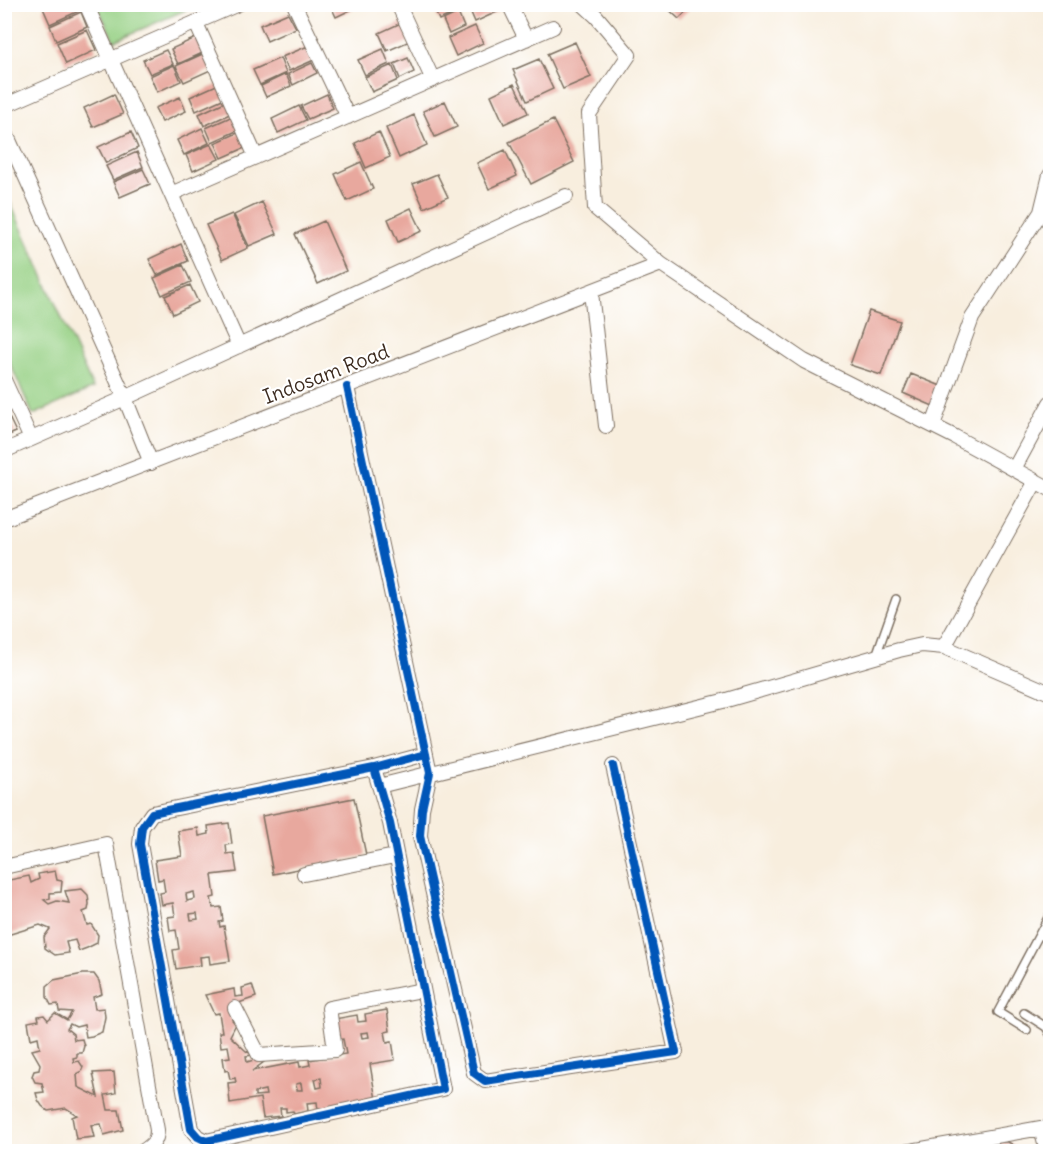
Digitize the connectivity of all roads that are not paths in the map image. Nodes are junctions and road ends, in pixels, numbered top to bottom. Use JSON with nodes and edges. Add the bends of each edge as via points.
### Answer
{"nodes":[{"id":1,"x":86,"y":4,"type":"edge"},
{"id":2,"x":238,"y":4,"type":"edge"},
{"id":3,"x":294,"y":4,"type":"edge"},
{"id":4,"x":398,"y":4,"type":"edge"},
{"id":5,"x":509,"y":4,"type":"edge"},
{"id":6,"x":583,"y":4,"type":"edge"},
{"id":7,"x":196,"y":23,"type":"junction"},
{"id":8,"x":553,"y":27,"type":"dead end"},
{"id":9,"x":526,"y":39,"type":"junction"},
{"id":10,"x":111,"y":60,"type":"junction"},
{"id":11,"x":433,"y":80,"type":"junction"},
{"id":12,"x":4,"y":106,"type":"edge"},
{"id":13,"x":348,"y":117,"type":"junction"},
{"id":14,"x":4,"y":129,"type":"edge"},
{"id":15,"x":256,"y":157,"type":"junction"},
{"id":16,"x":1050,"y":175,"type":"edge"},
{"id":17,"x":171,"y":194,"type":"junction"},
{"id":18,"x":566,"y":196,"type":"dead end"},
{"id":19,"x":661,"y":264,"type":"junction"},
{"id":20,"x":591,"y":291,"type":"junction"},
{"id":21,"x":238,"y":346,"type":"junction"},
{"id":22,"x":4,"y":380,"type":"edge"},
{"id":23,"x":347,"y":387,"type":"junction"},
{"id":24,"x":125,"y":398,"type":"junction"},
{"id":25,"x":1050,"y":403,"type":"edge"},
{"id":26,"x":933,"y":425,"type":"junction"},
{"id":27,"x":606,"y":426,"type":"dead end"},
{"id":28,"x":31,"y":439,"type":"junction"},
{"id":29,"x":4,"y":451,"type":"edge"},
{"id":30,"x":151,"y":463,"type":"junction"},
{"id":31,"x":1014,"y":469,"type":"junction"},
{"id":32,"x":1036,"y":481,"type":"junction"},
{"id":33,"x":1050,"y":489,"type":"edge"},
{"id":34,"x":4,"y":519,"type":"edge"},
{"id":35,"x":896,"y":599,"type":"dead end"},
{"id":36,"x":944,"y":647,"type":"junction"},
{"id":37,"x":876,"y":657,"type":"junction"},
{"id":38,"x":1050,"y":693,"type":"edge"},
{"id":39,"x":426,"y":754,"type":"junction"},
{"id":40,"x":614,"y":766,"type":"dead end"},
{"id":41,"x":374,"y":768,"type":"junction"},
{"id":42,"x":430,"y":772,"type":"junction"},
{"id":43,"x":379,"y":786,"type":"junction"},
{"id":44,"x":395,"y":856,"type":"junction"},
{"id":45,"x":4,"y":867,"type":"edge"},
{"id":46,"x":304,"y":874,"type":"dead end"},
{"id":47,"x":1050,"y":914,"type":"edge"},
{"id":48,"x":423,"y":990,"type":"junction"},
{"id":49,"x":235,"y":1008,"type":"dead end"},
{"id":50,"x":1024,"y":1012,"type":"dead end"},
{"id":51,"x":1027,"y":1030,"type":"dead end"},
{"id":52,"x":1050,"y":1034,"type":"edge"},
{"id":53,"x":142,"y":1152,"type":"edge"},
{"id":54,"x":905,"y":1152,"type":"edge"},
{"id":55,"x":1047,"y":1152,"type":"edge"}],
"edges":[{"from":1,"to":10,"type":"street"},
{"from":2,"to":7,"type":"street"},
{"from":3,"to":13,"type":"street"},
{"from":4,"to":11,"type":"street"},
{"from":5,"to":9,"type":"street"},
{"from":6,"to":19,"type":"street","via":[[629,55],[589,114],[595,208]]},
{"from":7,"to":10,"type":"street"},
{"from":7,"to":15,"type":"street"},
{"from":8,"to":9,"type":"street"},
{"from":9,"to":11,"type":"street"},
{"from":10,"to":12,"type":"street"},
{"from":10,"to":17,"type":"street"},
{"from":11,"to":13,"type":"street"},
{"from":13,"to":15,"type":"street"},
{"from":14,"to":24,"type":"street"},
{"from":15,"to":17,"type":"street"},
{"from":16,"to":26,"type":"street","via":[[1041,212],[972,318]]},
{"from":17,"to":21,"type":"street"},
{"from":18,"to":21,"type":"street"},
{"from":19,"to":20,"type":"street","name":"Indosam Road"},
{"from":19,"to":26,"type":"street","via":[[804,361]]},
{"from":20,"to":23,"type":"street","name":"Indosam Road"},
{"from":20,"to":27,"type":"street"},
{"from":21,"to":24,"type":"street"},
{"from":22,"to":28,"type":"street"},
{"from":23,"to":30,"type":"street","name":"Indosam Road"},
{"from":23,"to":39,"type":"street"},
{"from":24,"to":28,"type":"street"},
{"from":24,"to":30,"type":"street"},
{"from":25,"to":31,"type":"street"},
{"from":26,"to":31,"type":"street"},
{"from":28,"to":29,"type":"street"},
{"from":30,"to":34,"type":"street","name":"Indosam Road"},
{"from":31,"to":32,"type":"street"},
{"from":32,"to":33,"type":"street"},
{"from":32,"to":36,"type":"street"},
{"from":35,"to":37,"type":"lane"},
{"from":36,"to":37,"type":"street","via":[[922,645]]},
{"from":36,"to":38,"type":"street"},
{"from":37,"to":42,"type":"street","via":[[723,701]]},
{"from":39,"to":41,"type":"street"},
{"from":39,"to":42,"type":"street"},
{"from":40,"to":42,"type":"street","via":[[676,1052],[485,1081],[474,1073],[420,836]]},
{"from":41,"to":43,"type":"street"},
{"from":41,"to":48,"type":"street","via":[[152,813],[142,827],[140,844],[191,1129],[206,1141],[443,1089]]},
{"from":42,"to":43,"type":"street"},
{"from":43,"to":44,"type":"street"},
{"from":44,"to":46,"type":"street"},
{"from":44,"to":48,"type":"street"},
{"from":45,"to":53,"type":"street","via":[[106,844],[157,1130],[153,1145]]},
{"from":47,"to":51,"type":"lane","via":[[998,1012]]},
{"from":48,"to":49,"type":"street","via":[[330,1008],[334,1050],[259,1055]]},
{"from":50,"to":52,"type":"lane"},
{"from":54,"to":55,"type":"street","via":[[1041,1128]]}]}
